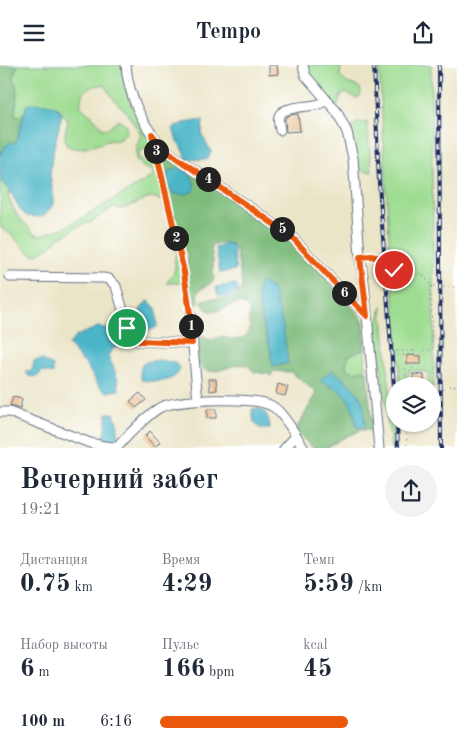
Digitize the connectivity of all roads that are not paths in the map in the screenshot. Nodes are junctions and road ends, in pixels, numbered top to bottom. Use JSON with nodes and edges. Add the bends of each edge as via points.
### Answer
{"nodes":[{"id":1,"x":126,"y":65,"type":"edge"},
{"id":2,"x":303,"y":65,"type":"edge"},
{"id":3,"x":326,"y":100,"type":"junction"},
{"id":4,"x":280,"y":130,"type":"dead end"},
{"id":5,"x":10,"y":277,"type":"dead end"},
{"id":6,"x":190,"y":314,"type":"road end"},
{"id":7,"x":367,"y":316,"type":"junction"},
{"id":8,"x":192,"y":343,"type":"junction"},
{"id":9,"x":198,"y":401,"type":"junction"},
{"id":10,"x":0,"y":411,"type":"edge"},
{"id":11,"x":296,"y":436,"type":"junction"},
{"id":12,"x":116,"y":448,"type":"edge"},
{"id":13,"x":285,"y":448,"type":"edge"},
{"id":14,"x":303,"y":448,"type":"edge"},
{"id":15,"x":379,"y":448,"type":"edge"}],
"edges":[{"from":1,"to":7,"type":"street","via":[[131,93],[143,120],[161,146],[290,235]]},
{"from":2,"to":3,"type":"street","via":[[305,75]]},
{"from":3,"to":4,"type":"street","via":[[284,111],[278,119]]},
{"from":3,"to":7,"type":"street","via":[[337,112],[347,132],[353,158]]},
{"from":5,"to":8,"type":"street","via":[[109,279],[116,285],[131,338]]},
{"from":6,"to":8,"type":"street"},
{"from":7,"to":15,"type":"street"},
{"from":8,"to":9,"type":"street"},
{"from":9,"to":11,"type":"street","via":[[265,402],[282,415]]},
{"from":9,"to":12,"type":"street","via":[[160,408]]},
{"from":10,"to":12,"type":"street","via":[[90,443]]},
{"from":11,"to":13,"type":"street"},
{"from":11,"to":14,"type":"street"}]}
